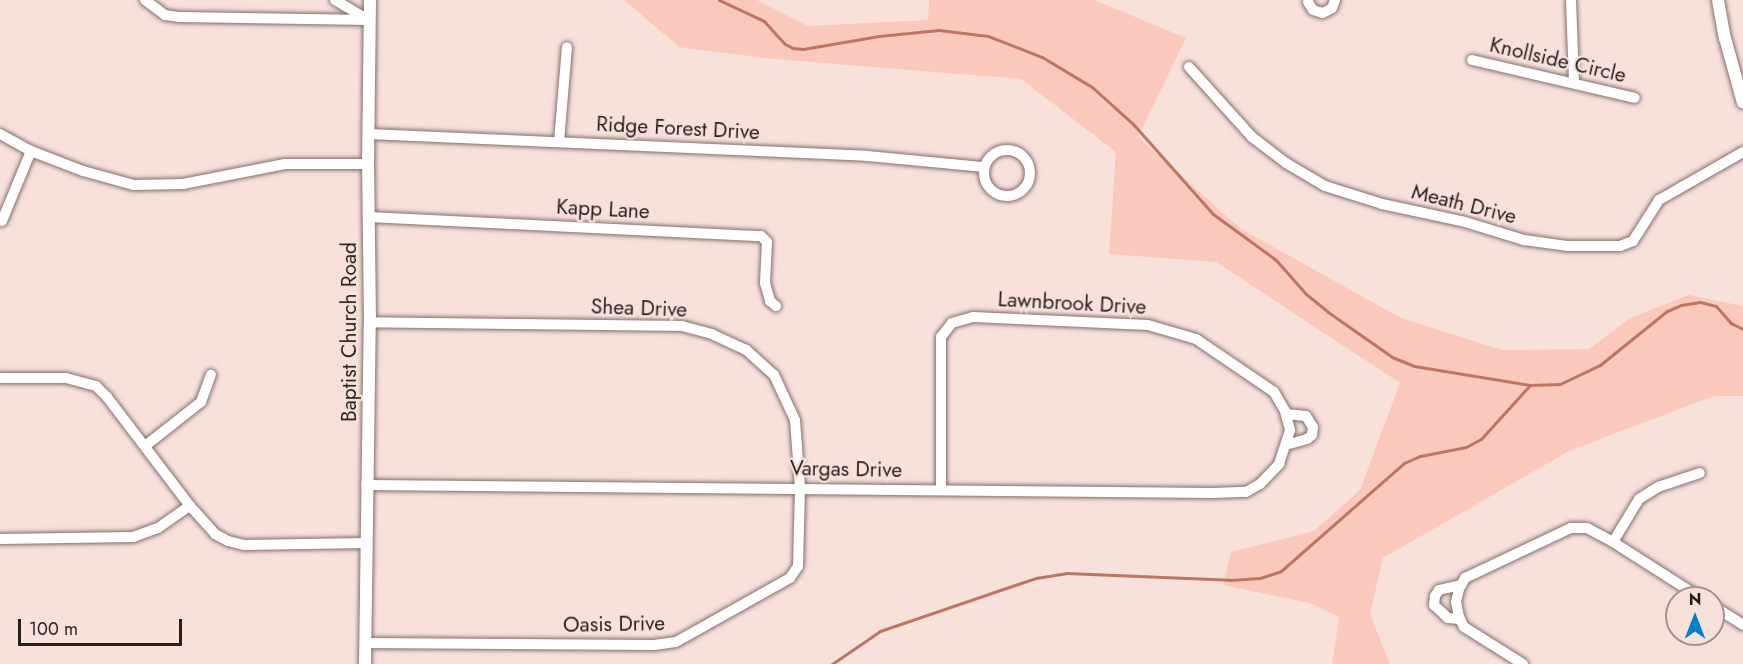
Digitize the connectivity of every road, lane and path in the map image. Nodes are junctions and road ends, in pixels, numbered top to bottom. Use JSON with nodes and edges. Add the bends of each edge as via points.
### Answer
{"nodes":[{"id":1,"x":145,"y":0,"type":"edge"},
{"id":2,"x":335,"y":0,"type":"edge"},
{"id":3,"x":370,"y":0,"type":"edge"},
{"id":4,"x":1305,"y":0,"type":"edge"},
{"id":5,"x":1335,"y":0,"type":"edge"},
{"id":6,"x":1571,"y":0,"type":"edge"},
{"id":7,"x":1718,"y":0,"type":"edge"},
{"id":8,"x":370,"y":20,"type":"junction"},
{"id":9,"x":567,"y":48,"type":"dead end"},
{"id":10,"x":1472,"y":60,"type":"dead end"},
{"id":11,"x":1189,"y":67,"type":"dead end"},
{"id":12,"x":1574,"y":83,"type":"junction"},
{"id":13,"x":1635,"y":98,"type":"dead end"},
{"id":14,"x":1743,"y":102,"type":"edge"},
{"id":15,"x":0,"y":134,"type":"edge"},
{"id":16,"x":369,"y":134,"type":"junction"},
{"id":17,"x":559,"y":142,"type":"junction"},
{"id":18,"x":31,"y":151,"type":"junction"},
{"id":19,"x":1743,"y":152,"type":"edge"},
{"id":20,"x":368,"y":164,"type":"junction"},
{"id":21,"x":984,"y":167,"type":"junction"},
{"id":22,"x":369,"y":217,"type":"junction"},
{"id":23,"x":2,"y":221,"type":"dead end"},
{"id":24,"x":776,"y":306,"type":"dead end"},
{"id":25,"x":370,"y":322,"type":"junction"},
{"id":26,"x":211,"y":375,"type":"dead end"},
{"id":27,"x":0,"y":378,"type":"edge"},
{"id":28,"x":1286,"y":414,"type":"junction"},
{"id":29,"x":1290,"y":430,"type":"joint"},
{"id":30,"x":1286,"y":445,"type":"junction"},
{"id":31,"x":145,"y":446,"type":"junction"},
{"id":32,"x":1700,"y":473,"type":"dead end"},
{"id":33,"x":366,"y":485,"type":"junction"},
{"id":34,"x":801,"y":488,"type":"junction"},
{"id":35,"x":941,"y":489,"type":"junction"},
{"id":36,"x":190,"y":506,"type":"junction"},
{"id":37,"x":0,"y":538,"type":"edge"},
{"id":38,"x":1613,"y":542,"type":"junction"},
{"id":39,"x":366,"y":543,"type":"junction"},
{"id":40,"x":1461,"y":585,"type":"junction"},
{"id":41,"x":1682,"y":586,"type":"edge"},
{"id":42,"x":1725,"y":614,"type":"edge"},
{"id":43,"x":1460,"y":619,"type":"junction"},
{"id":44,"x":1743,"y":625,"type":"edge"},
{"id":45,"x":365,"y":643,"type":"junction"},
{"id":46,"x":365,"y":664,"type":"edge"},
{"id":47,"x":1523,"y":664,"type":"edge"}],
"edges":[{"from":1,"to":8,"type":"street","via":[[165,15],[180,17]]},
{"from":2,"to":8,"type":"street"},
{"from":3,"to":8,"type":"street","name":"Baptist Church Road"},
{"from":4,"to":5,"type":"street","via":[[1313,10],[1323,13],[1332,8]]},
{"from":6,"to":12,"type":"street"},
{"from":7,"to":14,"type":"street"},
{"from":8,"to":16,"type":"street","name":"Baptist Church Road"},
{"from":9,"to":17,"type":"street"},
{"from":10,"to":12,"type":"street","name":"Knollside Circle"},
{"from":11,"to":19,"type":"street","name":"Meath Drive","via":[[1252,137],[1325,186],[1382,204],[1545,243],[1620,246],[1633,241],[1659,200]]},
{"from":12,"to":13,"type":"street","name":"Knollside Circle"},
{"from":15,"to":18,"type":"street"},
{"from":16,"to":17,"type":"street","name":"Ridge Forest Drive"},
{"from":16,"to":20,"type":"street","name":"Baptist Church Road"},
{"from":17,"to":21,"type":"street","name":"Ridge Forest Drive","via":[[867,156]]},
{"from":18,"to":20,"type":"street","via":[[134,185],[183,184],[285,164]]},
{"from":18,"to":23,"type":"street"},
{"from":20,"to":22,"type":"street","name":"Baptist Church Road"},
{"from":21,"to":21,"type":"street","via":[[990,190],[1005,197],[1021,193],[1030,181],[1030,167],[1024,156],[1011,150],[996,152]]},
{"from":22,"to":24,"type":"street","name":"Kapp Lane","via":[[761,236],[767,242],[765,284],[770,301]]},
{"from":22,"to":25,"type":"street","name":"Baptist Church Road"},
{"from":25,"to":33,"type":"street","name":"Baptist Church Road"},
{"from":25,"to":34,"type":"street","name":"Shea Drive","via":[[682,326],[712,334],[746,350],[774,375],[795,420]]},
{"from":26,"to":31,"type":"street","via":[[201,402]]},
{"from":27,"to":31,"type":"street","via":[[66,378],[96,386]]},
{"from":28,"to":29,"type":"street","name":"Lawnbrook Drive"},
{"from":28,"to":30,"type":"street","via":[[1306,416],[1313,427],[1307,440]]},
{"from":28,"to":35,"type":"street","name":"Lawnbrook Drive","via":[[1274,392],[1196,339],[1148,325],[973,317],[952,323],[941,337]]},
{"from":29,"to":30,"type":"street","name":"Vargas Drive"},
{"from":30,"to":35,"type":"street","name":"Vargas Drive","via":[[1269,476],[1246,492]]},
{"from":31,"to":36,"type":"street"},
{"from":32,"to":38,"type":"street","via":[[1658,487],[1639,499]]},
{"from":33,"to":34,"type":"street","name":"Vargas Drive"},
{"from":33,"to":39,"type":"street","name":"Baptist Church Road"},
{"from":34,"to":35,"type":"street","name":"Vargas Drive"},
{"from":34,"to":45,"type":"street","name":"Oasis Drive","via":[[798,566],[790,578],[676,642]]},
{"from":36,"to":37,"type":"street","via":[[158,528],[133,537]]},
{"from":36,"to":39,"type":"street","via":[[215,534],[243,545]]},
{"from":38,"to":40,"type":"street","via":[[1587,528],[1571,528],[1465,578]]},
{"from":38,"to":41,"type":"street"},
{"from":39,"to":45,"type":"street","name":"Baptist Church Road"},
{"from":40,"to":43,"type":"street","via":[[1456,602]]},
{"from":40,"to":43,"type":"street","via":[[1439,590],[1434,605],[1448,618]]},
{"from":42,"to":44,"type":"street"},
{"from":43,"to":47,"type":"street","via":[[1464,627]]},
{"from":45,"to":46,"type":"street","name":"Baptist Church Road"}]}
